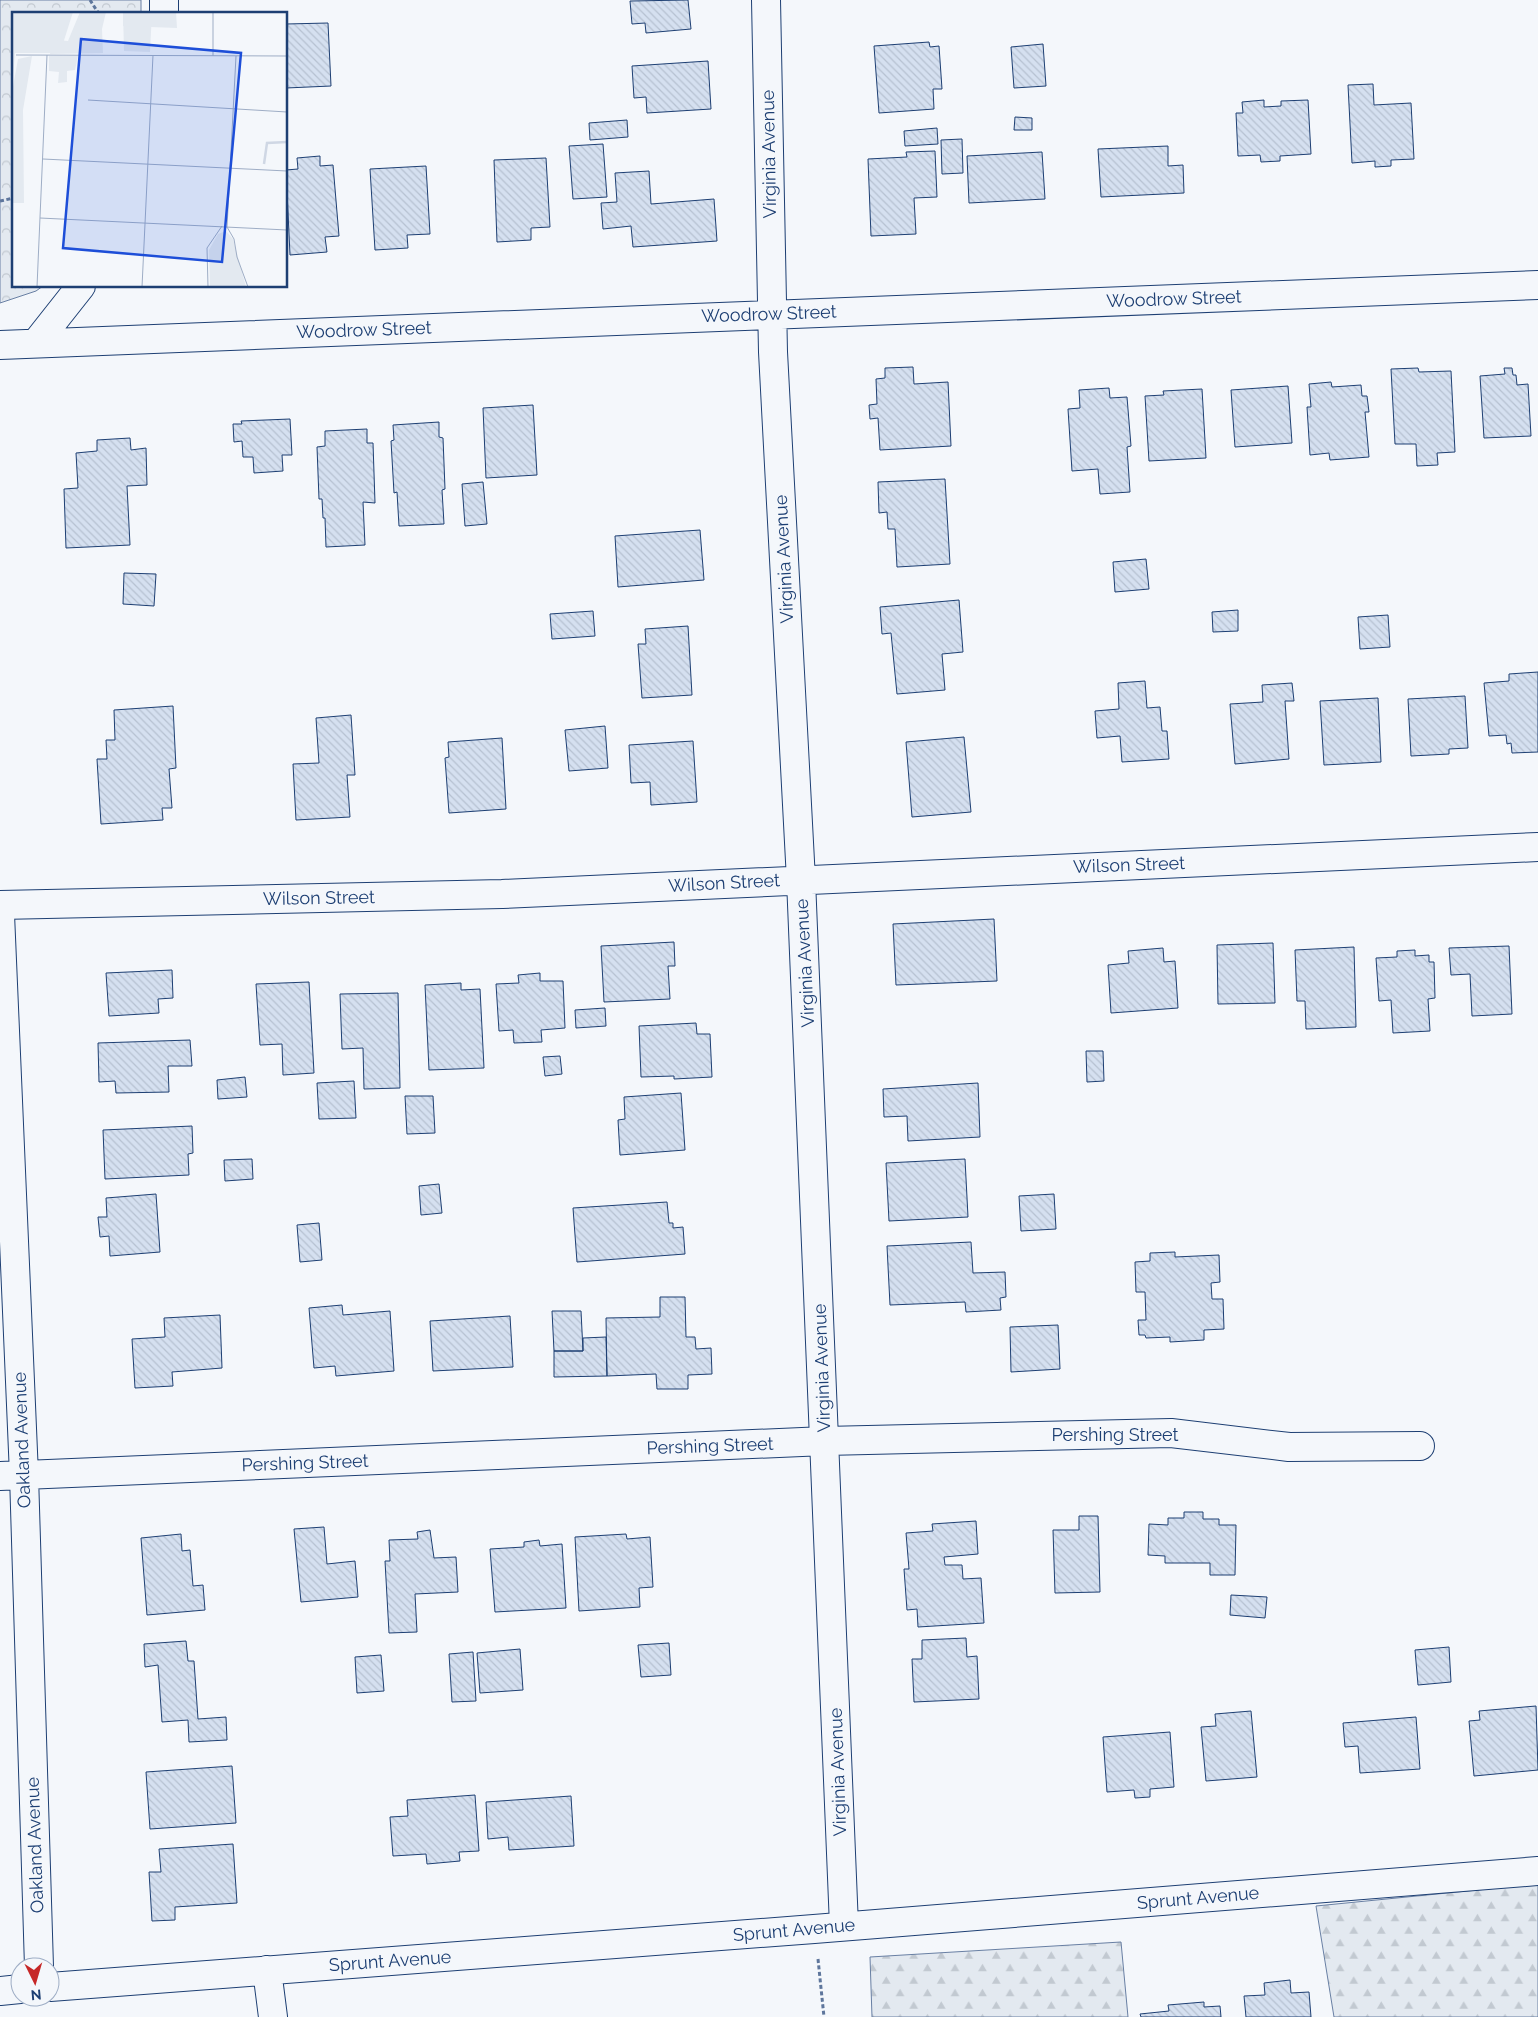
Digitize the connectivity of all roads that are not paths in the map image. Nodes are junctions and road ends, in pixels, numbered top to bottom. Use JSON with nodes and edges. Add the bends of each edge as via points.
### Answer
{"nodes":[{"id":1,"x":766,"y":0,"type":"edge"},
{"id":2,"x":1538,"y":285,"type":"edge"},
{"id":3,"x":79,"y":288,"type":"edge"},
{"id":4,"x":772,"y":314,"type":"junction"},
{"id":5,"x":36,"y":343,"type":"junction"},
{"id":6,"x":0,"y":345,"type":"edge"},
{"id":7,"x":1538,"y":848,"type":"edge"},
{"id":8,"x":801,"y":880,"type":"junction"},
{"id":9,"x":0,"y":905,"type":"edge"},
{"id":10,"x":0,"y":914,"type":"edge"},
{"id":11,"x":825,"y":1441,"type":"junction"},
{"id":12,"x":1420,"y":1446,"type":"dead end"},
{"id":13,"x":12,"y":1475,"type":"edge"},
{"id":14,"x":1538,"y":1871,"type":"edge"},
{"id":15,"x":844,"y":1926,"type":"junction"},
{"id":16,"x":38,"y":1957,"type":"edge"},
{"id":17,"x":267,"y":1970,"type":"junction"},
{"id":18,"x":60,"y":1985,"type":"edge"},
{"id":19,"x":273,"y":2017,"type":"edge"}],
"edges":[{"from":1,"to":4,"type":"street","name":"Virginia Avenue"},
{"from":2,"to":4,"type":"street","name":"Woodrow Street"},
{"from":3,"to":5,"type":"street"},
{"from":4,"to":5,"type":"street","name":"Woodrow Street"},
{"from":4,"to":8,"type":"street","name":"Virginia Avenue"},
{"from":5,"to":6,"type":"street","name":"Woodrow Street"},
{"from":7,"to":8,"type":"street","name":"Wilson Street"},
{"from":8,"to":9,"type":"street","name":"Wilson Street","via":[[502,894]]},
{"from":8,"to":11,"type":"street","name":"Virginia Avenue"},
{"from":10,"to":13,"type":"street","name":"Oakland Avenue"},
{"from":11,"to":12,"type":"street","name":"Pershing Street","via":[[1171,1433],[1289,1447]]},
{"from":11,"to":13,"type":"street","name":"Pershing Street"},
{"from":11,"to":15,"type":"street","name":"Virginia Avenue"},
{"from":13,"to":16,"type":"street","name":"Oakland Avenue"},
{"from":14,"to":15,"type":"street","name":"Sprunt Avenue"},
{"from":15,"to":17,"type":"street","name":"Sprunt Avenue"},
{"from":17,"to":18,"type":"street","name":"Sprunt Avenue"},
{"from":17,"to":19,"type":"street"}]}
